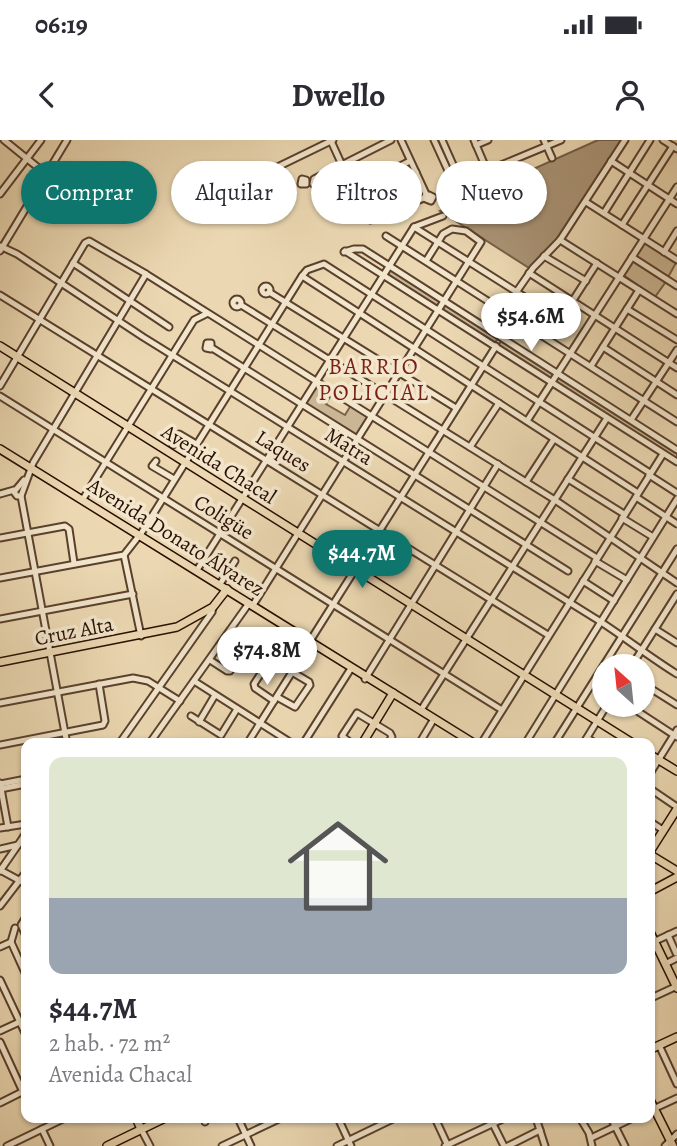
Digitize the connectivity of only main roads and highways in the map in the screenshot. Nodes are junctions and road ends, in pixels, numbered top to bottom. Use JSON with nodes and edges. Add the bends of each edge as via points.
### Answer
{"nodes":[{"id":1,"x":0,"y":346,"type":"edge"},
{"id":2,"x":0,"y":449,"type":"edge"},
{"id":3,"x":0,"y":455,"type":"edge"},
{"id":4,"x":28,"y":472,"type":"junction"},
{"id":5,"x":138,"y":536,"type":"junction"},
{"id":6,"x":224,"y":589,"type":"junction"},
{"id":7,"x":309,"y":643,"type":"junction"},
{"id":8,"x":0,"y":661,"type":"edge"},
{"id":9,"x":366,"y":678,"type":"junction"},
{"id":10,"x":392,"y":694,"type":"junction"},
{"id":11,"x":365,"y":738,"type":"edge"},
{"id":12,"x":457,"y":738,"type":"edge"},
{"id":13,"x":465,"y":738,"type":"edge"},
{"id":14,"x":619,"y":738,"type":"edge"},
{"id":15,"x":655,"y":758,"type":"edge"},
{"id":16,"x":677,"y":771,"type":"edge"},
{"id":17,"x":677,"y":808,"type":"edge"},
{"id":18,"x":655,"y":844,"type":"edge"},
{"id":19,"x":655,"y":859,"type":"edge"},
{"id":20,"x":677,"y":873,"type":"edge"},
{"id":21,"x":655,"y":888,"type":"edge"},
{"id":22,"x":655,"y":948,"type":"edge"},
{"id":23,"x":677,"y":987,"type":"edge"},
{"id":24,"x":677,"y":1037,"type":"edge"},
{"id":25,"x":655,"y":1047,"type":"edge"},
{"id":26,"x":655,"y":1113,"type":"edge"},
{"id":27,"x":138,"y":1123,"type":"edge"},
{"id":28,"x":154,"y":1123,"type":"edge"},
{"id":29,"x":141,"y":1129,"type":"junction"},
{"id":30,"x":674,"y":1140,"type":"edge"},
{"id":31,"x":107,"y":1146,"type":"edge"}],
"edges":[{"from":1,"to":14,"type":"main road","name":"Avenida Chacal","via":[[597,720]]},
{"from":2,"to":4,"type":"main road","name":"Avenida Donato Álvarez"},
{"from":3,"to":4,"type":"main road","name":"Avenida Donato Álvarez"},
{"from":4,"to":5,"type":"main road","name":"Avenida Donato Álvarez"},
{"from":4,"to":5,"type":"main road","name":"Avenida Donato Álvarez","via":[[83,499]]},
{"from":5,"to":6,"type":"main road","name":"Avenida Donato Álvarez"},
{"from":5,"to":6,"type":"main road","name":"Avenida Donato Álvarez"},
{"from":6,"to":7,"type":"main road","name":"Avenida Donato Álvarez"},
{"from":6,"to":8,"type":"main road","name":"Cruz Alta","via":[[213,607],[184,625]]},
{"from":7,"to":9,"type":"main road","name":"Avenida Donato Álvarez"},
{"from":7,"to":9,"type":"main road","name":"Avenida Donato Álvarez"},
{"from":9,"to":10,"type":"main road","name":"Avenida Donato Álvarez"},
{"from":10,"to":11,"type":"main road"},
{"from":10,"to":12,"type":"main road","name":"Avenida Donato Álvarez"},
{"from":10,"to":13,"type":"main road","name":"Avenida Donato Álvarez"},
{"from":15,"to":16,"type":"main road"},
{"from":17,"to":18,"type":"main road"},
{"from":19,"to":20,"type":"main road"},
{"from":20,"to":21,"type":"main road"},
{"from":22,"to":23,"type":"main road"},
{"from":24,"to":25,"type":"main road"},
{"from":26,"to":30,"type":"main road"},
{"from":27,"to":29,"type":"main road"},
{"from":28,"to":29,"type":"main road"},
{"from":29,"to":31,"type":"main road"}]}
